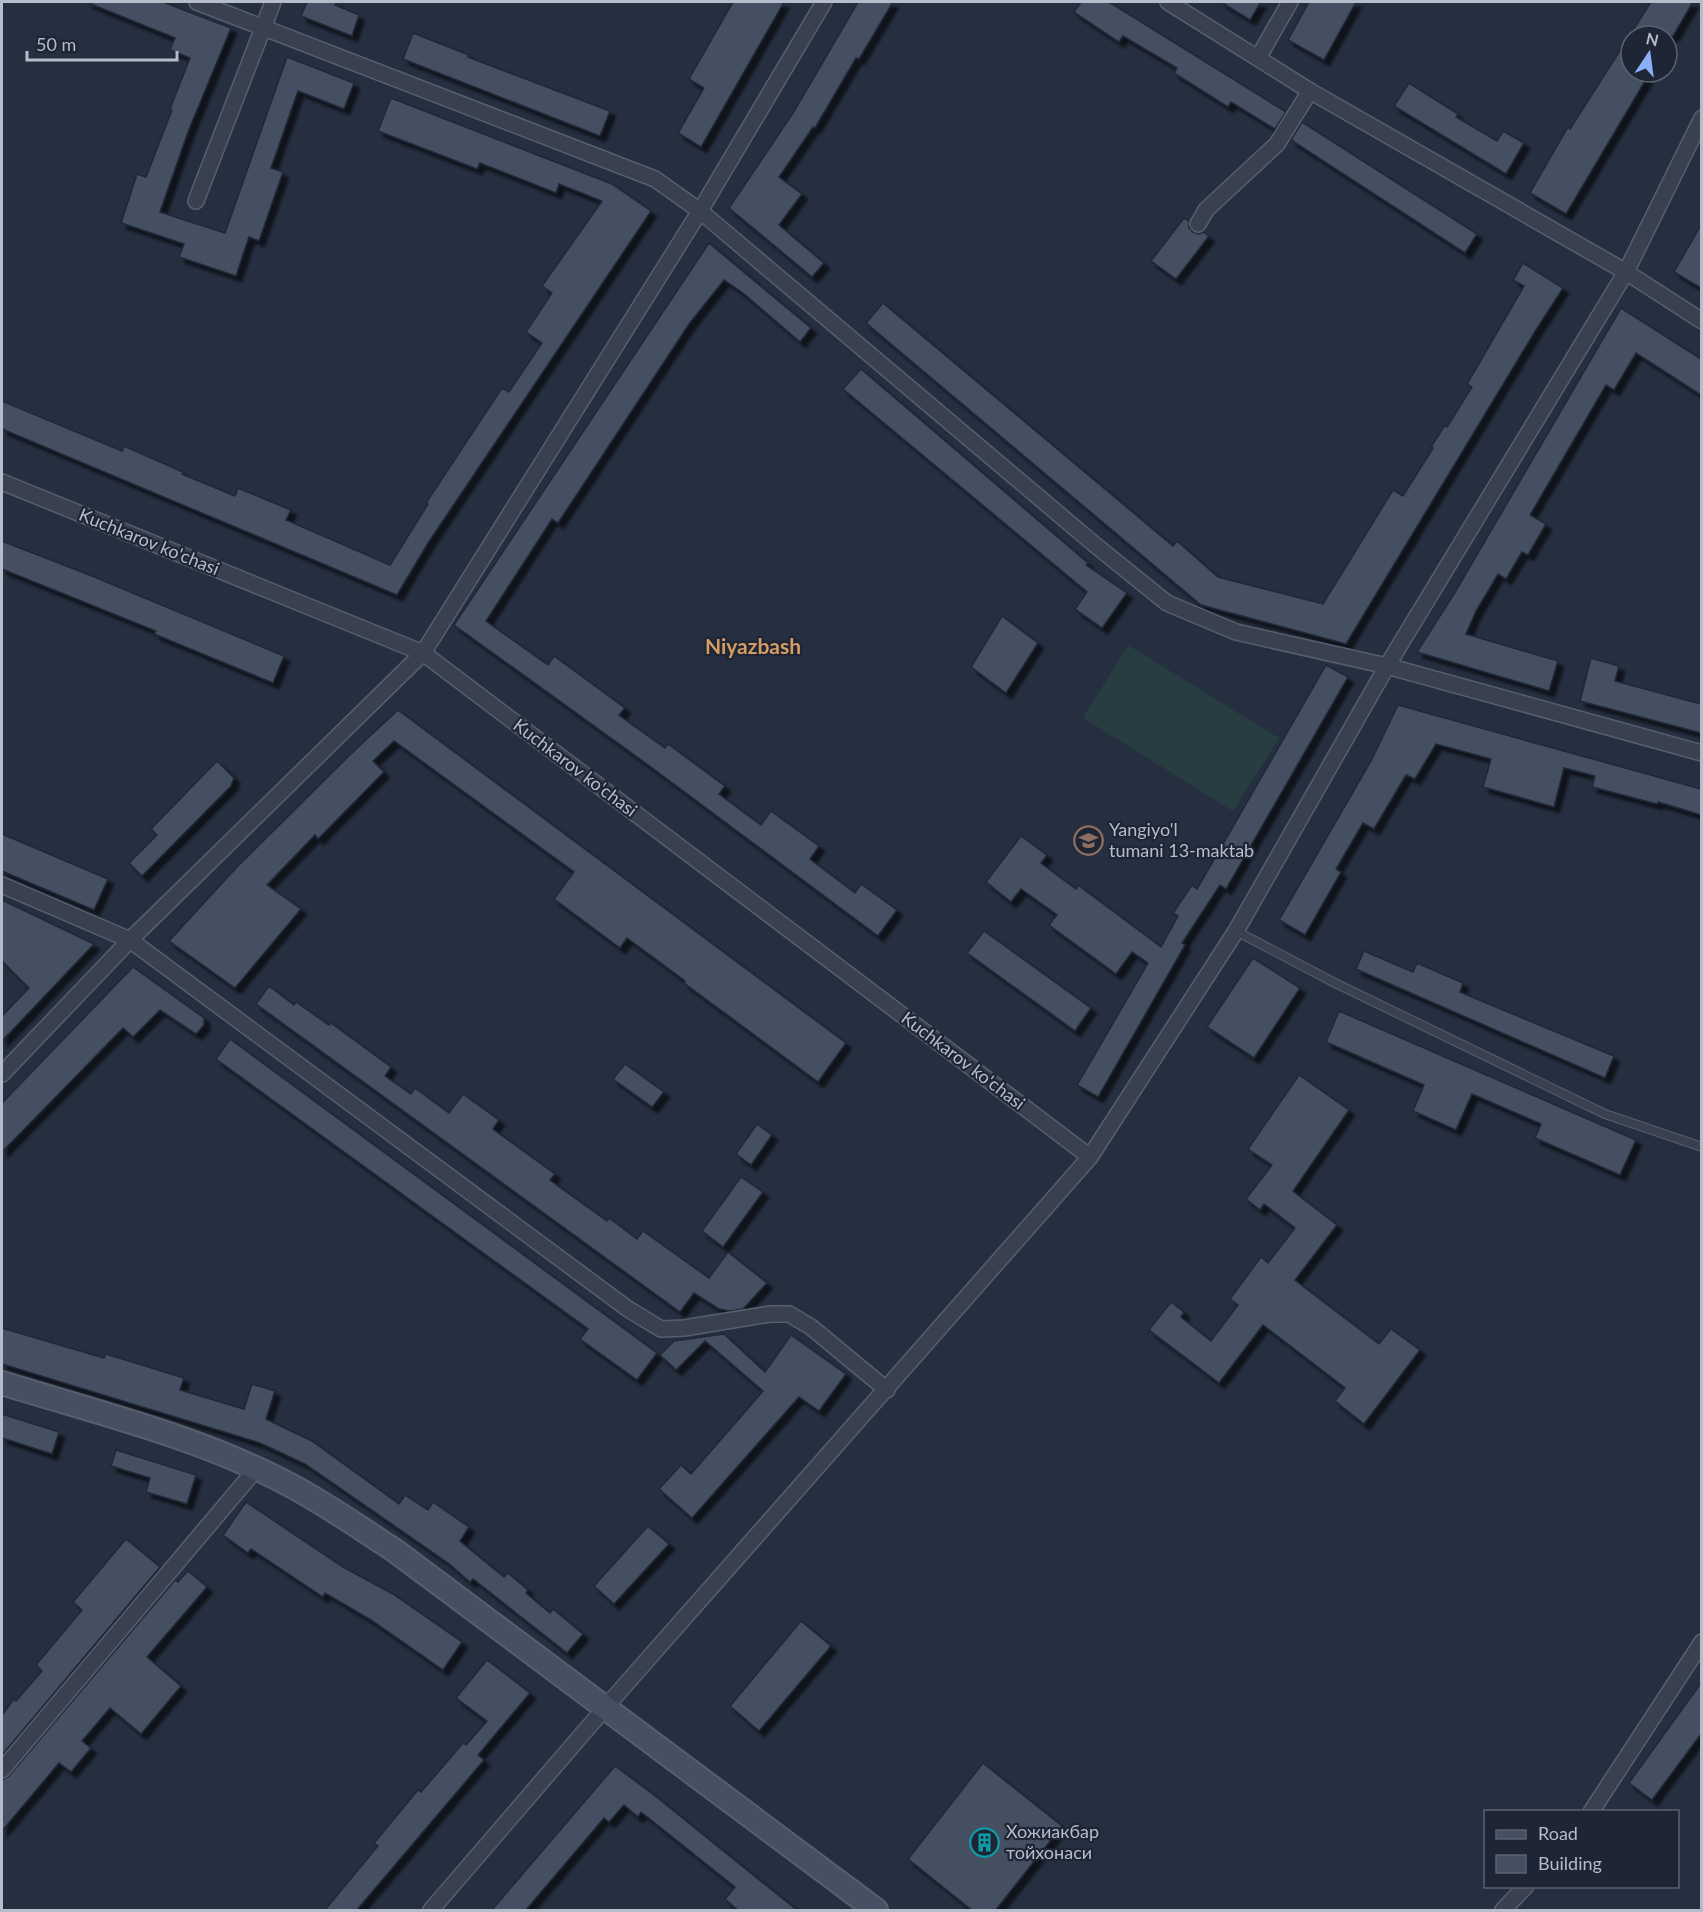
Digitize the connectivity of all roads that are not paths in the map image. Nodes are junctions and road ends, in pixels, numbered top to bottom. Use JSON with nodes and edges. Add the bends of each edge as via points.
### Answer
{"nodes":[{"id":1,"x":197,"y":2,"type":"edge"},
{"id":2,"x":273,"y":2,"type":"edge"},
{"id":3,"x":824,"y":2,"type":"edge"},
{"id":4,"x":1168,"y":2,"type":"edge"},
{"id":5,"x":1290,"y":2,"type":"edge"},
{"id":6,"x":263,"y":27,"type":"junction"},
{"id":7,"x":1258,"y":58,"type":"junction"},
{"id":8,"x":1310,"y":91,"type":"junction"},
{"id":9,"x":1701,"y":118,"type":"edge"},
{"id":10,"x":196,"y":201,"type":"dead end"},
{"id":11,"x":700,"y":211,"type":"junction"},
{"id":12,"x":1198,"y":224,"type":"dead end"},
{"id":13,"x":1626,"y":272,"type":"junction"},
{"id":14,"x":1701,"y":321,"type":"edge"},
{"id":15,"x":2,"y":482,"type":"edge"},
{"id":16,"x":423,"y":653,"type":"junction"},
{"id":17,"x":1388,"y":666,"type":"junction"},
{"id":18,"x":1701,"y":753,"type":"edge"},
{"id":19,"x":2,"y":885,"type":"edge"},
{"id":20,"x":1236,"y":931,"type":"junction"},
{"id":21,"x":130,"y":940,"type":"junction"},
{"id":22,"x":2,"y":1074,"type":"edge"},
{"id":23,"x":1701,"y":1147,"type":"edge"},
{"id":24,"x":1090,"y":1157,"type":"junction"},
{"id":25,"x":2,"y":1383,"type":"edge"},
{"id":26,"x":887,"y":1390,"type":"junction"},
{"id":27,"x":256,"y":1469,"type":"junction"},
{"id":28,"x":1701,"y":1642,"type":"edge"},
{"id":29,"x":604,"y":1709,"type":"junction"},
{"id":30,"x":2,"y":1770,"type":"edge"},
{"id":31,"x":1593,"y":1810,"type":"edge"},
{"id":32,"x":1525,"y":1888,"type":"edge"},
{"id":33,"x":431,"y":1911,"type":"edge"},
{"id":34,"x":876,"y":1911,"type":"edge"},
{"id":35,"x":1503,"y":1911,"type":"edge"}],
"edges":[{"from":1,"to":6,"type":"street"},
{"from":2,"to":6,"type":"street"},
{"from":3,"to":11,"type":"street"},
{"from":4,"to":7,"type":"street"},
{"from":5,"to":7,"type":"street"},
{"from":6,"to":10,"type":"street"},
{"from":6,"to":11,"type":"street","via":[[656,179]]},
{"from":7,"to":8,"type":"street"},
{"from":8,"to":12,"type":"street","via":[[1277,144],[1206,210]]},
{"from":8,"to":13,"type":"street"},
{"from":9,"to":13,"type":"street"},
{"from":11,"to":16,"type":"street"},
{"from":11,"to":17,"type":"street","via":[[1167,603],[1236,632]]},
{"from":13,"to":14,"type":"street"},
{"from":13,"to":17,"type":"street"},
{"from":15,"to":16,"type":"street","name":"Kuchkarov ko'chasi"},
{"from":16,"to":21,"type":"street"},
{"from":16,"to":24,"type":"street","name":"Kuchkarov ko'chasi"},
{"from":17,"to":18,"type":"street"},
{"from":17,"to":20,"type":"street"},
{"from":19,"to":21,"type":"street"},
{"from":20,"to":23,"type":"lane","via":[[1605,1114]]},
{"from":20,"to":24,"type":"street"},
{"from":21,"to":22,"type":"street"},
{"from":21,"to":26,"type":"street","via":[[627,1310],[661,1329],[789,1314],[811,1327]]},
{"from":24,"to":26,"type":"street"},
{"from":25,"to":27,"type":"main road","via":[[166,1434]]},
{"from":26,"to":29,"type":"street"},
{"from":27,"to":29,"type":"main road","via":[[290,1485],[394,1550]]},
{"from":27,"to":30,"type":"street"},
{"from":28,"to":31,"type":"street"},
{"from":29,"to":33,"type":"street"},
{"from":29,"to":34,"type":"main road"},
{"from":32,"to":35,"type":"street"}]}
